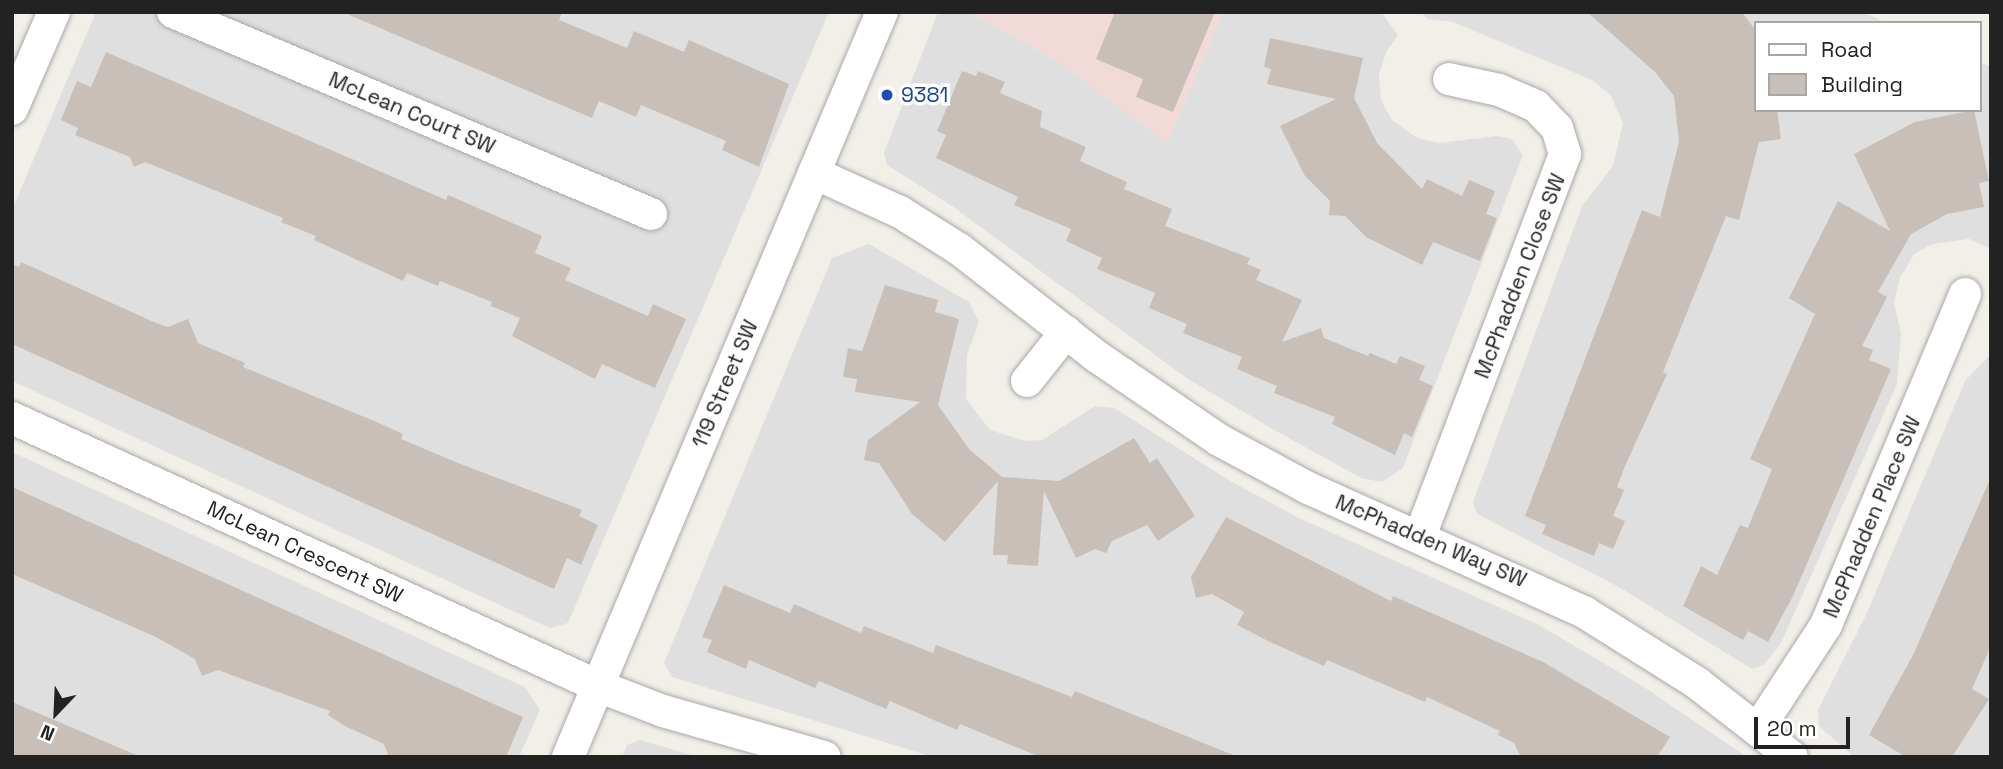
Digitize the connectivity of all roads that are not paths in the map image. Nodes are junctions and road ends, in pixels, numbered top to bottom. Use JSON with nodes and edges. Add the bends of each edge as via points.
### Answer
{"nodes":[{"id":1,"x":54,"y":12,"type":"edge"},
{"id":2,"x":173,"y":12,"type":"edge"},
{"id":3,"x":882,"y":12,"type":"edge"},
{"id":4,"x":1450,"y":79,"type":"dead end"},
{"id":5,"x":12,"y":109,"type":"edge"},
{"id":6,"x":814,"y":173,"type":"junction"},
{"id":7,"x":651,"y":214,"type":"dead end"},
{"id":8,"x":1965,"y":294,"type":"dead end"},
{"id":9,"x":1066,"y":332,"type":"junction"},
{"id":10,"x":1027,"y":381,"type":"dead end"},
{"id":11,"x":12,"y":418,"type":"edge"},
{"id":12,"x":1420,"y":536,"type":"junction"},
{"id":13,"x":598,"y":686,"type":"junction"},
{"id":14,"x":1758,"y":729,"type":"junction"},
{"id":15,"x":568,"y":757,"type":"edge"},
{"id":16,"x":825,"y":757,"type":"edge"},
{"id":17,"x":1792,"y":757,"type":"edge"}],
"edges":[{"from":1,"to":5,"type":"street"},
{"from":2,"to":7,"type":"street","name":"McLean Court SW"},
{"from":3,"to":6,"type":"street","name":"119 Street SW"},
{"from":4,"to":12,"type":"street","name":"McPhadden Close SW","via":[[1499,90],[1536,106],[1557,128],[1565,154]]},
{"from":6,"to":9,"type":"street","name":"McPhadden Way SW","via":[[921,224]]},
{"from":6,"to":13,"type":"street","name":"119 Street SW"},
{"from":8,"to":14,"type":"street","name":"McPhadden Place SW","via":[[1826,625]]},
{"from":9,"to":10,"type":"street"},
{"from":9,"to":12,"type":"street","name":"McPhadden Way SW","via":[[1129,380],[1229,445],[1308,488]]},
{"from":11,"to":13,"type":"street","name":"McLean Crescent SW"},
{"from":12,"to":14,"type":"street","name":"McPhadden Way SW","via":[[1584,612],[1662,659]]},
{"from":13,"to":15,"type":"street","name":"119 Street SW"},
{"from":13,"to":16,"type":"street","name":"McLean Crescent SW","via":[[663,711]]},
{"from":14,"to":17,"type":"street","name":"McPhadden Way SW"}]}
